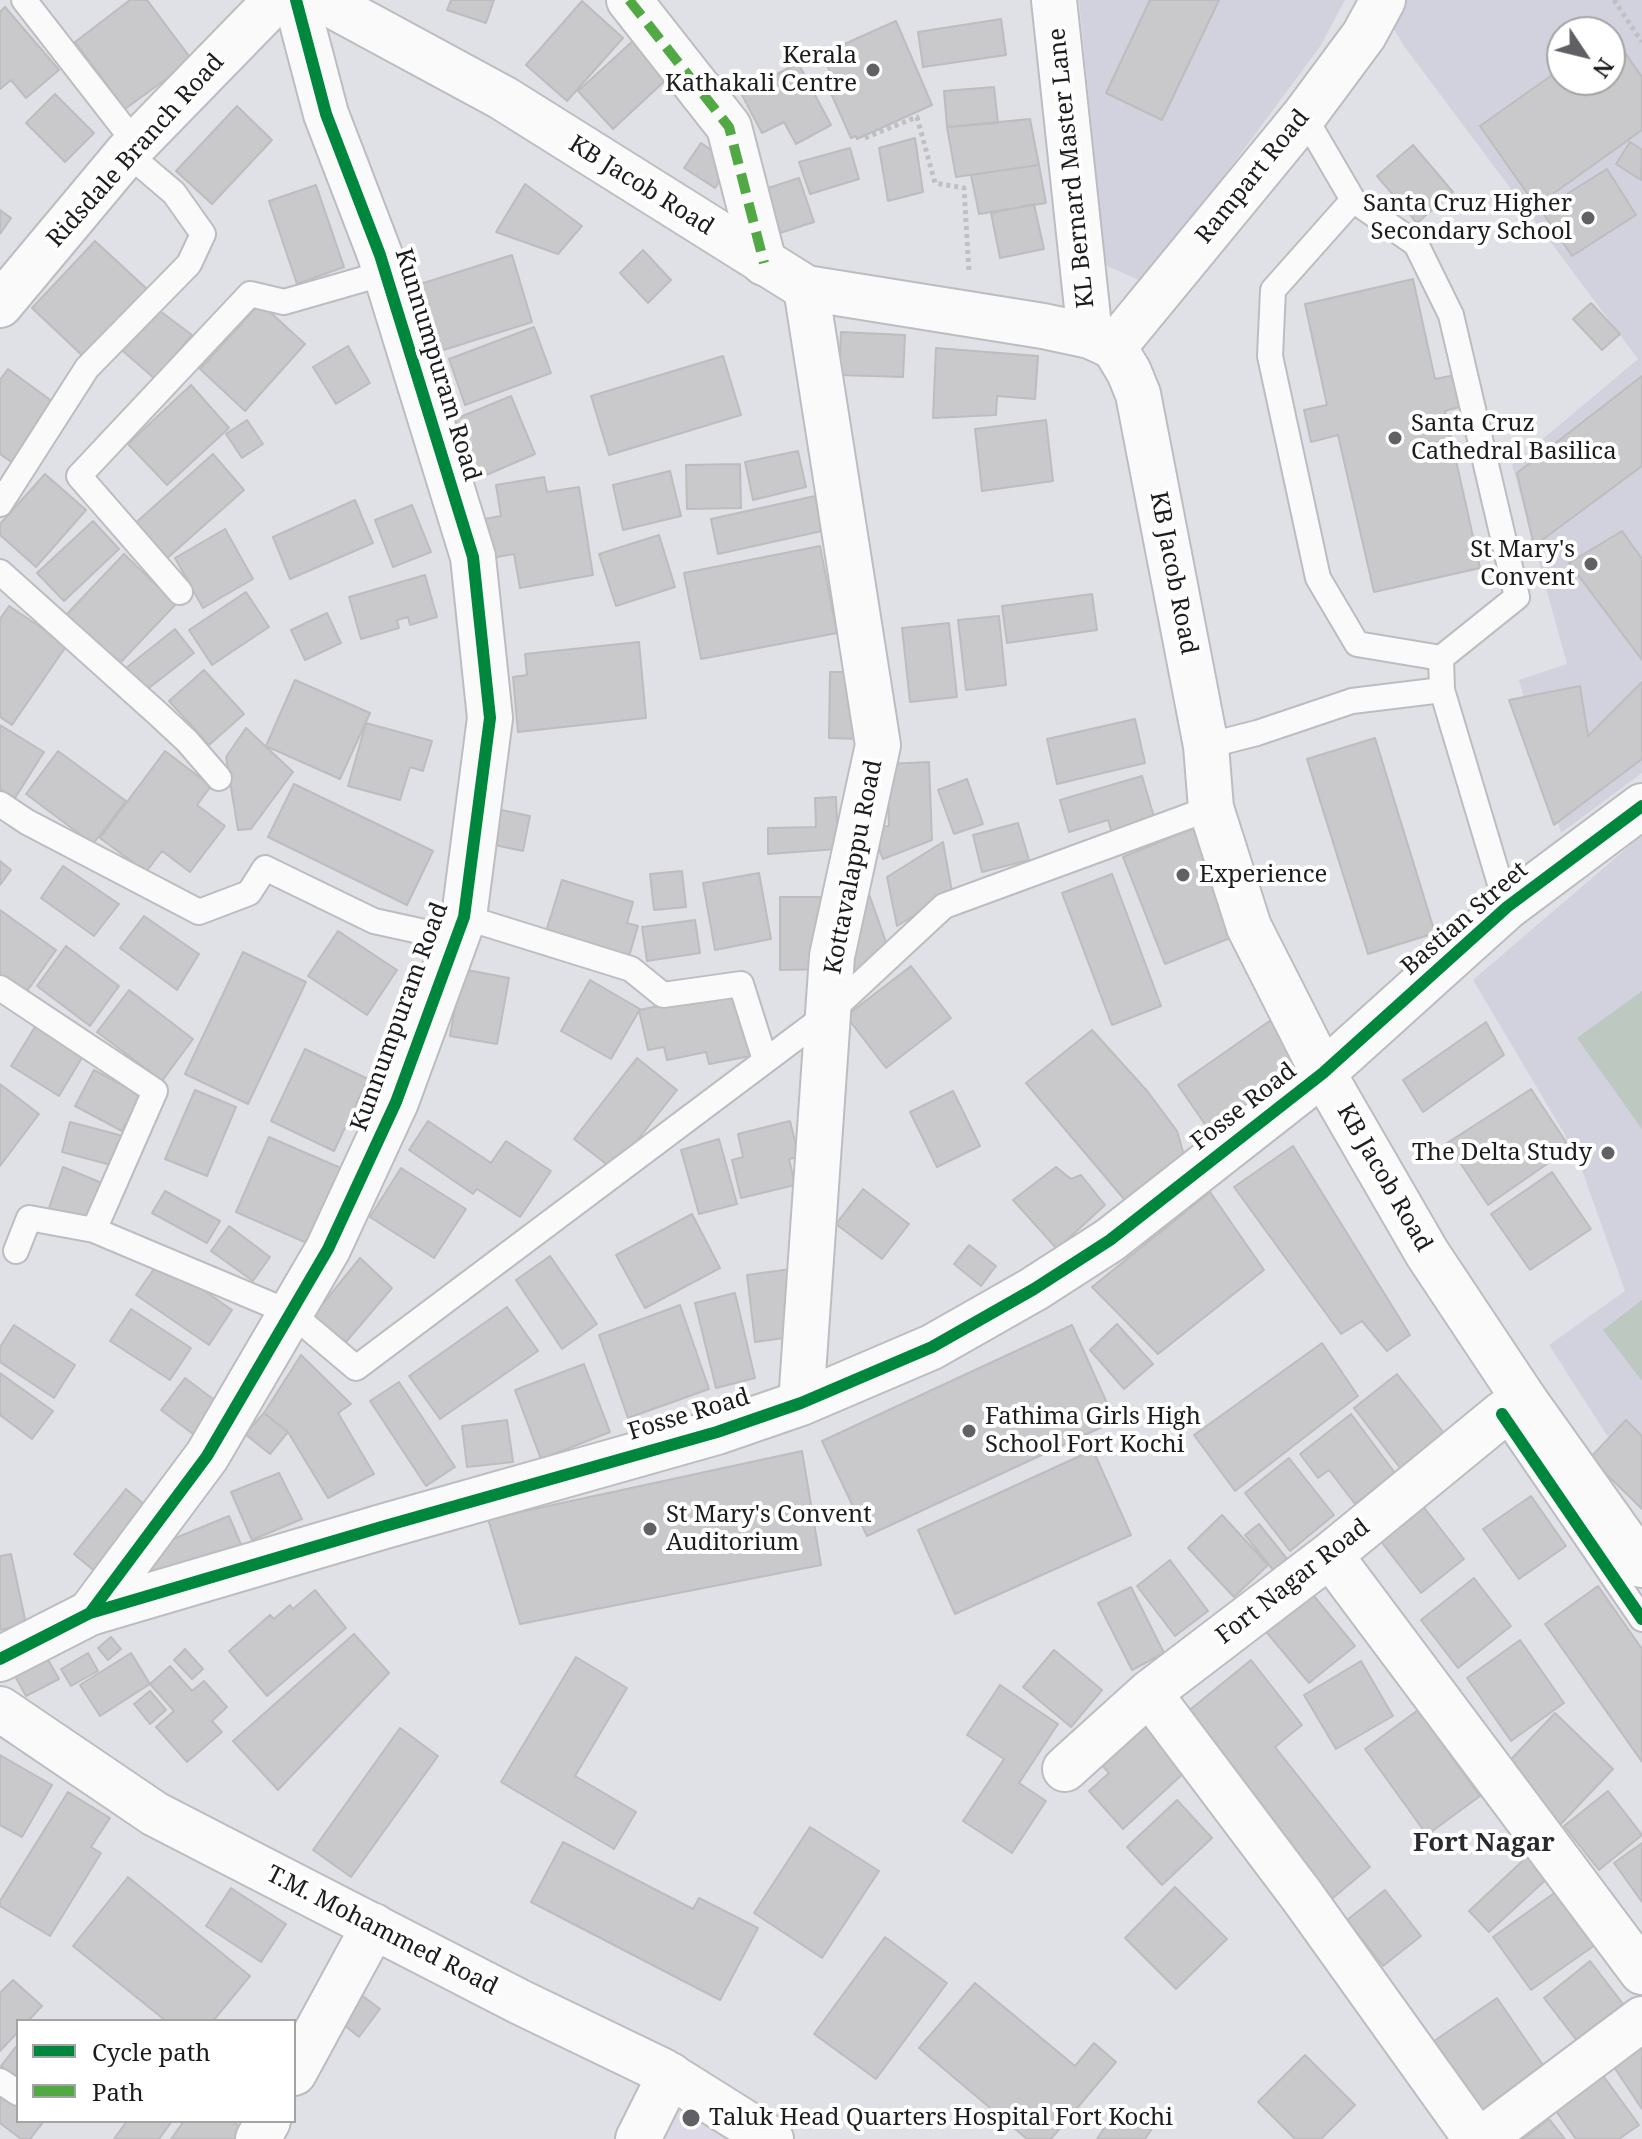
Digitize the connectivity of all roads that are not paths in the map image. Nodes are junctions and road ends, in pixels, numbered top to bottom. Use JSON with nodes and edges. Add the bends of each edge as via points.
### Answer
{"nodes":[{"id":1,"x":24,"y":0,"type":"edge"},
{"id":2,"x":276,"y":0,"type":"edge"},
{"id":3,"x":296,"y":0,"type":"edge"},
{"id":4,"x":322,"y":0,"type":"edge"},
{"id":5,"x":629,"y":0,"type":"edge"},
{"id":6,"x":1054,"y":0,"type":"edge"},
{"id":7,"x":1383,"y":0,"type":"edge"},
{"id":8,"x":1304,"y":116,"type":"junction"},
{"id":9,"x":131,"y":149,"type":"junction"},
{"id":10,"x":1353,"y":200,"type":"junction"},
{"id":11,"x":764,"y":263,"type":"junction"},
{"id":12,"x":385,"y":273,"type":"junction"},
{"id":13,"x":806,"y":288,"type":"junction"},
{"id":14,"x":0,"y":305,"type":"edge"},
{"id":15,"x":1102,"y":342,"type":"junction"},
{"id":16,"x":0,"y":504,"type":"edge"},
{"id":17,"x":0,"y":572,"type":"edge"},
{"id":18,"x":180,"y":592,"type":"dead end"},
{"id":19,"x":1441,"y":658,"type":"junction"},
{"id":20,"x":1442,"y":690,"type":"junction"},
{"id":21,"x":1206,"y":746,"type":"junction"},
{"id":22,"x":219,"y":778,"type":"dead end"},
{"id":23,"x":0,"y":804,"type":"edge"},
{"id":24,"x":1642,"y":806,"type":"edge"},
{"id":25,"x":1211,"y":808,"type":"junction"},
{"id":26,"x":1507,"y":907,"type":"junction"},
{"id":27,"x":460,"y":928,"type":"junction"},
{"id":28,"x":0,"y":988,"type":"edge"},
{"id":29,"x":829,"y":1013,"type":"junction"},
{"id":30,"x":765,"y":1060,"type":"junction"},
{"id":31,"x":1323,"y":1073,"type":"junction"},
{"id":32,"x":94,"y":1230,"type":"junction"},
{"id":33,"x":16,"y":1251,"type":"dead end"},
{"id":34,"x":291,"y":1313,"type":"junction"},
{"id":35,"x":801,"y":1403,"type":"junction"},
{"id":36,"x":1513,"y":1406,"type":"junction"},
{"id":37,"x":1330,"y":1555,"type":"junction"},
{"id":38,"x":1642,"y":1565,"type":"edge"},
{"id":39,"x":90,"y":1613,"type":"junction"},
{"id":40,"x":1642,"y":1619,"type":"edge"},
{"id":41,"x":0,"y":1659,"type":"edge"},
{"id":42,"x":1149,"y":1693,"type":"junction"},
{"id":43,"x":0,"y":1709,"type":"edge"},
{"id":44,"x":1065,"y":1769,"type":"dead end"},
{"id":45,"x":374,"y":1926,"type":"junction"},
{"id":46,"x":1642,"y":1972,"type":"edge"},
{"id":47,"x":1642,"y":2019,"type":"edge"},
{"id":48,"x":296,"y":2069,"type":"edge"},
{"id":49,"x":670,"y":2075,"type":"junction"},
{"id":50,"x":638,"y":2139,"type":"edge"},
{"id":51,"x":771,"y":2139,"type":"edge"},
{"id":52,"x":1479,"y":2139,"type":"edge"}],
"edges":[{"from":1,"to":9,"type":"lane"},
{"from":2,"to":9,"type":"street","name":"Ridsdale Branch Road"},
{"from":3,"to":12,"type":"street","name":"Kunnumpuram Road","via":[[326,114]]},
{"from":4,"to":11,"type":"street","name":"KB Jacob Road","via":[[503,98]]},
{"from":5,"to":11,"type":"street","via":[[729,127]]},
{"from":6,"to":15,"type":"street","name":"KL Bernard Master Lane"},
{"from":7,"to":8,"type":"street","name":"Rampart Road"},
{"from":8,"to":10,"type":"lane"},
{"from":8,"to":15,"type":"street","name":"Rampart Road"},
{"from":9,"to":14,"type":"street","name":"Ridsdale Branch Road"},
{"from":9,"to":16,"type":"lane","via":[[174,193],[203,234],[189,264],[87,368]]},
{"from":10,"to":19,"type":"lane","via":[[1416,244],[1451,315],[1517,597]]},
{"from":10,"to":19,"type":"lane","via":[[1273,290],[1270,356],[1318,578],[1357,644]]},
{"from":11,"to":13,"type":"street","name":"KB Jacob Road"},
{"from":12,"to":18,"type":"lane","via":[[284,302],[250,294],[79,476]]},
{"from":12,"to":27,"type":"street","name":"Kunnumpuram Road","via":[[473,557],[490,718]]},
{"from":13,"to":15,"type":"street","name":"KB Jacob Road","via":[[1043,326]]},
{"from":13,"to":29,"type":"street","name":"Kottavalappu Road","via":[[878,745],[832,956]]},
{"from":15,"to":21,"type":"street","name":"KB Jacob Road","via":[[1129,372],[1138,394]]},
{"from":17,"to":22,"type":"lane","via":[[177,731]]},
{"from":19,"to":20,"type":"lane"},
{"from":20,"to":21,"type":"lane","via":[[1352,701]]},
{"from":20,"to":26,"type":"lane"},
{"from":21,"to":25,"type":"street","name":"KB Jacob Road"},
{"from":23,"to":27,"type":"lane","via":[[199,912],[249,893],[265,868],[374,921]]},
{"from":24,"to":26,"type":"street","name":"Bastian Street"},
{"from":25,"to":29,"type":"lane","via":[[944,906]]},
{"from":25,"to":31,"type":"street","name":"KB Jacob Road","via":[[1249,927]]},
{"from":26,"to":31,"type":"street","name":"Bastian Street"},
{"from":27,"to":30,"type":"lane","via":[[631,969],[663,995],[741,984]]},
{"from":27,"to":34,"type":"street","name":"Kunnumpuram Road","via":[[396,1102],[328,1249]]},
{"from":28,"to":32,"type":"lane","via":[[155,1091]]},
{"from":29,"to":30,"type":"lane"},
{"from":29,"to":35,"type":"street","name":"Kottavalappu Road"},
{"from":30,"to":34,"type":"lane","via":[[356,1368]]},
{"from":31,"to":35,"type":"street","name":"Fosse Road","via":[[1110,1240],[1034,1289],[932,1347]]},
{"from":31,"to":36,"type":"street","name":"KB Jacob Road"},
{"from":32,"to":33,"type":"lane","via":[[29,1218]]},
{"from":32,"to":34,"type":"lane"},
{"from":34,"to":39,"type":"street","name":"Kunnumpuram Road","via":[[207,1456]]},
{"from":35,"to":39,"type":"street","name":"Fosse Road","via":[[717,1432]]},
{"from":36,"to":37,"type":"street","name":"Fort Nagar Road"},
{"from":36,"to":38,"type":"street","name":"KB Jacob Road"},
{"from":36,"to":40,"type":"lane"},
{"from":37,"to":42,"type":"street","name":"Fort Nagar Road"},
{"from":37,"to":46,"type":"street"},
{"from":39,"to":41,"type":"street","name":"Fosse Road"},
{"from":42,"to":44,"type":"street","name":"Fort Nagar Road"},
{"from":42,"to":52,"type":"street"},
{"from":43,"to":45,"type":"street","name":"T.M. Mohammed Road","via":[[155,1814]]},
{"from":45,"to":48,"type":"street"},
{"from":45,"to":49,"type":"street","name":"T.M. Mohammed Road"},
{"from":47,"to":52,"type":"street"},
{"from":49,"to":50,"type":"street"},
{"from":49,"to":51,"type":"street","name":"T.M. Mohammed Road"}]}
